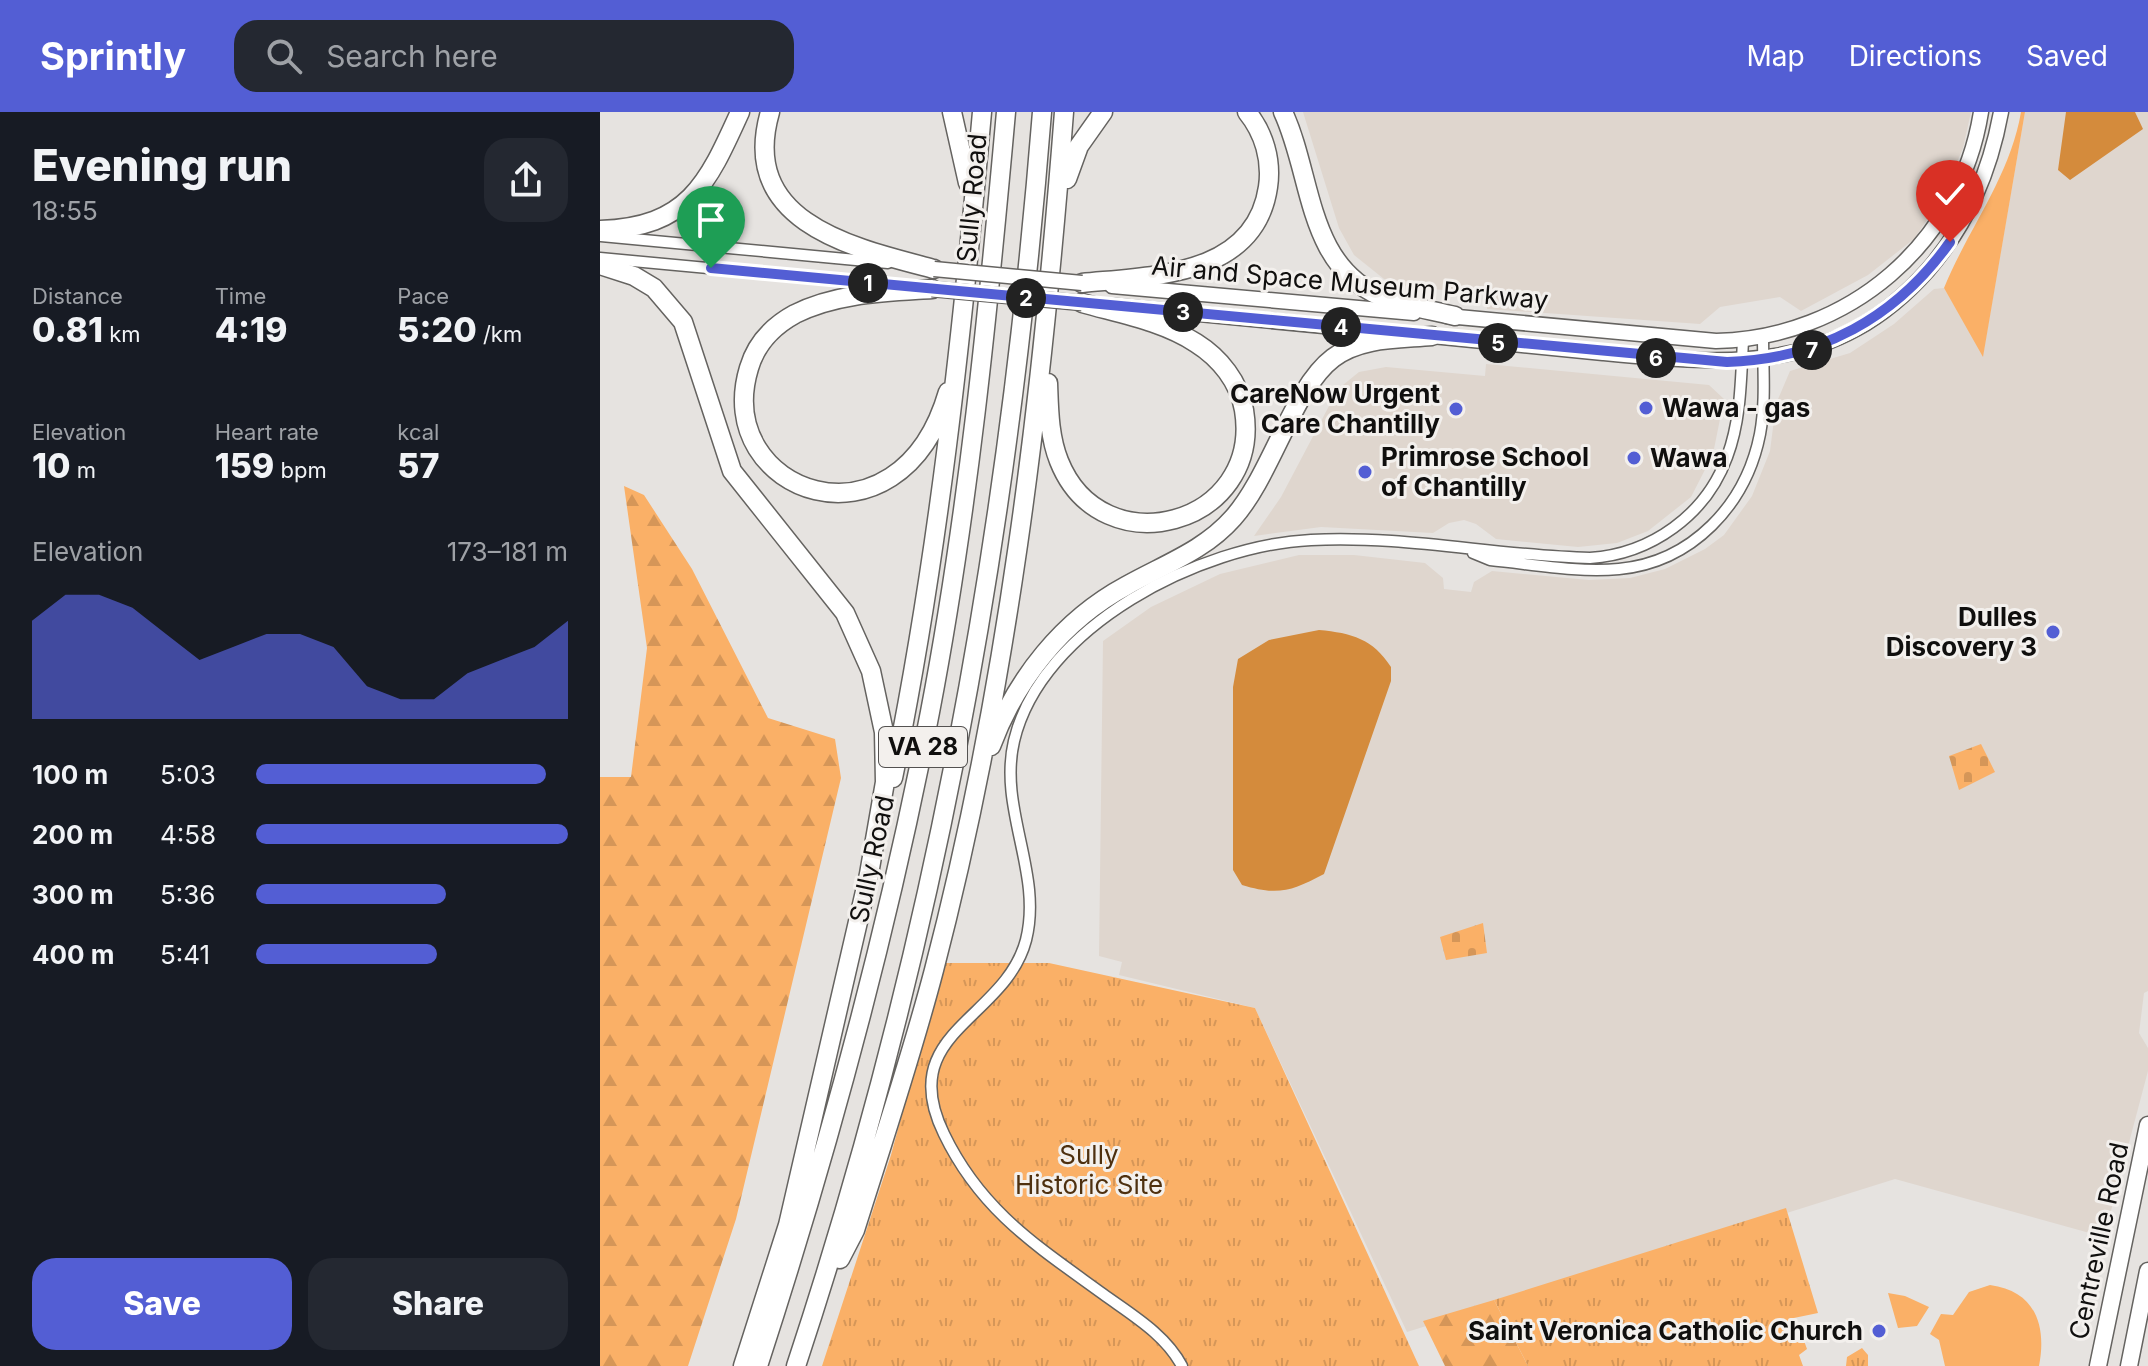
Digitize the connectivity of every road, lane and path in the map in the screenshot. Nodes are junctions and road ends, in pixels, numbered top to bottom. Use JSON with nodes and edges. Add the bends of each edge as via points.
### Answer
{"nodes":[{"id":1,"x":740,"y":112,"type":"edge"},
{"id":2,"x":770,"y":112,"type":"edge"},
{"id":3,"x":952,"y":112,"type":"edge"},
{"id":4,"x":982,"y":112,"type":"edge"},
{"id":5,"x":1006,"y":112,"type":"edge"},
{"id":6,"x":1042,"y":112,"type":"edge"},
{"id":7,"x":1064,"y":112,"type":"edge"},
{"id":8,"x":1103,"y":112,"type":"edge"},
{"id":9,"x":1247,"y":112,"type":"edge"},
{"id":10,"x":1283,"y":112,"type":"edge"},
{"id":11,"x":1981,"y":112,"type":"edge"},
{"id":12,"x":2001,"y":112,"type":"edge"},
{"id":13,"x":1057,"y":212,"type":"junction"},
{"id":14,"x":600,"y":233,"type":"edge"},
{"id":15,"x":600,"y":258,"type":"edge"},
{"id":16,"x":600,"y":265,"type":"edge"},
{"id":17,"x":969,"y":265,"type":"junction"},
{"id":18,"x":934,"y":269,"type":"junction"},
{"id":19,"x":1051,"y":276,"type":"junction"},
{"id":20,"x":1082,"y":283,"type":"joint"},
{"id":21,"x":1126,"y":283,"type":"junction"},
{"id":22,"x":932,"y":289,"type":"junction"},
{"id":23,"x":1082,"y":303,"type":"junction"},
{"id":24,"x":964,"y":311,"type":"junction"},
{"id":25,"x":1455,"y":316,"type":"junction"},
{"id":26,"x":1432,"y":336,"type":"junction"},
{"id":27,"x":1763,"y":336,"type":"junction"},
{"id":28,"x":1743,"y":340,"type":"junction"},
{"id":29,"x":1763,"y":359,"type":"junction"},
{"id":30,"x":1742,"y":362,"type":"junction"},
{"id":31,"x":1464,"y":549,"type":"junction"},
{"id":32,"x":968,"y":817,"type":"junction"},
{"id":33,"x":869,"y":874,"type":"junction"},
{"id":34,"x":2148,"y":1125,"type":"edge"},
{"id":35,"x":2148,"y":1271,"type":"edge"},
{"id":36,"x":814,"y":1312,"type":"junction"},
{"id":37,"x":743,"y":1366,"type":"edge"},
{"id":38,"x":758,"y":1366,"type":"edge"},
{"id":39,"x":796,"y":1366,"type":"edge"},
{"id":40,"x":1182,"y":1366,"type":"edge"},
{"id":41,"x":2098,"y":1366,"type":"edge"},
{"id":42,"x":2129,"y":1366,"type":"edge"}],
"edges":[{"from":1,"to":14,"type":"highway","via":[[712,172],[688,203],[643,226]]},
{"from":2,"to":18,"type":"highway","via":[[767,163],[777,191],[792,210],[840,242]]},
{"from":3,"to":17,"type":"highway","via":[[967,174]]},
{"from":4,"to":17,"type":"highway"},
{"from":5,"to":38,"type":"highway","name":"Sully Road","number":"VA 28","via":[[973,439],[930,712],[853,1054]]},
{"from":6,"to":36,"type":"highway","number":"VA 28","via":[[1018,371],[969,697],[895,1035]]},
{"from":7,"to":13,"type":"highway"},
{"from":8,"to":13,"type":"highway","via":[[1079,146]]},
{"from":9,"to":21,"type":"highway","via":[[1262,135],[1269,170],[1265,202],[1248,234],[1230,250],[1195,267]]},
{"from":10,"to":25,"type":"highway","via":[[1320,234],[1342,269],[1385,298]]},
{"from":11,"to":27,"type":"main road","name":"Air and Space Museum Parkway","via":[[1958,187],[1916,252],[1849,305],[1806,325]]},
{"from":12,"to":29,"type":"main road","name":"Air and Space Museum Parkway","via":[[1977,197],[1915,284],[1843,337],[1802,353]]},
{"from":13,"to":19,"type":"highway"},
{"from":14,"to":18,"type":"street"},
{"from":15,"to":22,"type":"street","name":"Air and Space Museum Parkway"},
{"from":16,"to":33,"type":"highway","via":[[645,282],[678,312],[732,471],[827,586],[860,641],[879,702],[885,749],[885,782]]},
{"from":17,"to":24,"type":"highway"},
{"from":18,"to":20,"type":"main road","bridge":true},
{"from":19,"to":23,"type":"highway","via":[[1049,415],[1065,474],[1089,502],[1121,520],[1154,524],[1187,516],[1218,495],[1241,456],[1246,426],[1234,382],[1220,362],[1186,336]]},
{"from":19,"to":32,"type":"highway","via":[[1013,568]]},
{"from":20,"to":21,"type":"highway"},
{"from":21,"to":25,"type":"main road","name":"Air and Space Museum Parkway"},
{"from":22,"to":23,"type":"main road","name":"Air and Space Museum Parkway","bridge":true},
{"from":22,"to":24,"type":"highway","via":[[825,303],[798,312],[769,333],[751,362],[745,403],[756,445],[779,471],[809,489],[842,495],[896,476],[921,449],[939,418]]},
{"from":23,"to":26,"type":"main road","name":"Air and Space Museum Parkway"},
{"from":24,"to":33,"type":"highway","via":[[925,608],[891,790]]},
{"from":25,"to":28,"type":"main road","name":"Air and Space Museum Parkway","via":[[1704,341]]},
{"from":26,"to":30,"type":"main road","name":"Air and Space Museum Parkway"},
{"from":26,"to":32,"type":"highway","via":[[1364,343],[1329,361],[1232,520],[1197,549],[1111,594],[1052,645],[1003,717]]},
{"from":27,"to":28,"type":"main road","name":"Air and Space Museum Parkway"},
{"from":27,"to":29,"type":"street"},
{"from":28,"to":30,"type":"street"},
{"from":29,"to":30,"type":"main road","name":"Air and Space Museum Parkway"},
{"from":29,"to":31,"type":"street","via":[[1760,431],[1748,474],[1723,516],[1687,546],[1645,564],[1602,570],[1490,560]]},
{"from":30,"to":31,"type":"street","via":[[1727,458],[1696,507],[1669,532],[1637,549],[1601,557]]},
{"from":31,"to":40,"type":"street","via":[[1315,539],[1252,549],[1200,567],[1092,627],[1046,675],[1030,698],[1015,737],[1009,780],[1027,882],[1027,936],[1005,979],[938,1052],[932,1101],[945,1136],[998,1215],[1156,1333]]},
{"from":32,"to":36,"type":"highway","via":[[906,1069],[855,1230]]},
{"from":33,"to":37,"type":"highway","via":[[788,1225]]},
{"from":34,"to":41,"type":"main road","name":"Centreville Road"},
{"from":35,"to":42,"type":"main road","name":"Centreville Road"},
{"from":36,"to":39,"type":"highway","number":"VA 28"}]}
